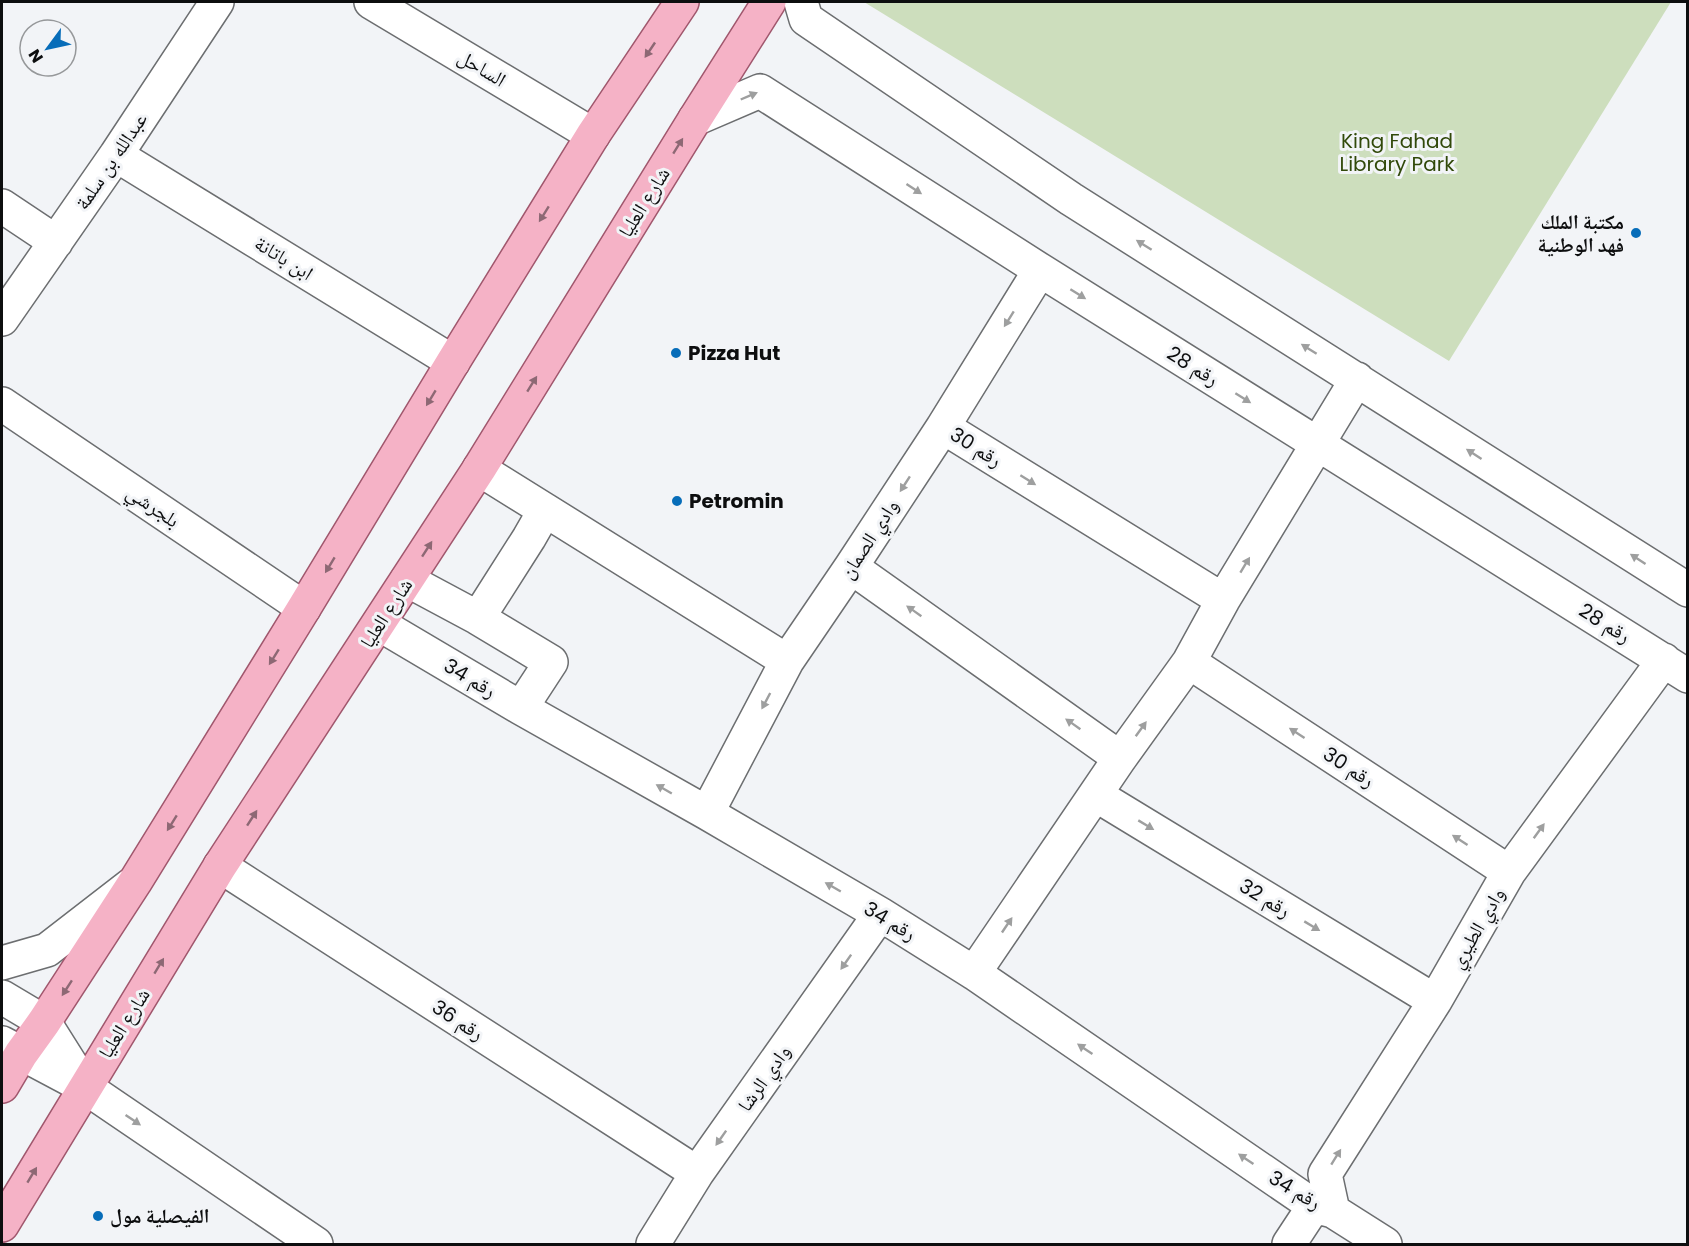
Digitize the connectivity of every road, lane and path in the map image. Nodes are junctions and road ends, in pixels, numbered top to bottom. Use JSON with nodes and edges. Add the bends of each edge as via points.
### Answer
{"nodes":[{"id":1,"x":217,"y":2,"type":"edge"},
{"id":2,"x":371,"y":2,"type":"edge"},
{"id":3,"x":682,"y":2,"type":"edge"},
{"id":4,"x":769,"y":2,"type":"edge"},
{"id":5,"x":801,"y":2,"type":"edge"},
{"id":6,"x":695,"y":119,"type":"junction"},
{"id":7,"x":593,"y":135,"type":"junction"},
{"id":8,"x":116,"y":155,"type":"junction"},
{"id":9,"x":2,"y":206,"type":"edge"},
{"id":10,"x":56,"y":242,"type":"junction"},
{"id":11,"x":1040,"y":270,"type":"junction"},
{"id":12,"x":2,"y":319,"type":"edge"},
{"id":13,"x":453,"y":362,"type":"junction"},
{"id":14,"x":1357,"y":379,"type":"junction"},
{"id":15,"x":2,"y":404,"type":"edge"},
{"id":16,"x":943,"y":427,"type":"junction"},
{"id":17,"x":1317,"y":444,"type":"junction"},
{"id":18,"x":479,"y":469,"type":"junction"},
{"id":19,"x":545,"y":510,"type":"junction"},
{"id":20,"x":851,"y":567,"type":"junction"},
{"id":21,"x":407,"y":580,"type":"junction"},
{"id":22,"x":1688,"y":590,"type":"edge"},
{"id":23,"x":1223,"y":600,"type":"junction"},
{"id":24,"x":304,"y":608,"type":"junction"},
{"id":25,"x":478,"y":618,"type":"junction"},
{"id":26,"x":379,"y":624,"type":"junction"},
{"id":27,"x":787,"y":661,"type":"junction"},
{"id":28,"x":1189,"y":662,"type":"junction"},
{"id":29,"x":1676,"y":668,"type":"edge"},
{"id":30,"x":521,"y":708,"type":"junction"},
{"id":31,"x":1120,"y":758,"type":"junction"},
{"id":32,"x":1096,"y":795,"type":"junction"},
{"id":33,"x":707,"y":813,"type":"junction"},
{"id":34,"x":220,"y":867,"type":"junction"},
{"id":35,"x":1509,"y":872,"type":"junction"},
{"id":36,"x":135,"y":882,"type":"junction"},
{"id":37,"x":880,"y":914,"type":"junction"},
{"id":38,"x":2,"y":963,"type":"edge"},
{"id":39,"x":974,"y":973,"type":"junction"},
{"id":40,"x":2,"y":997,"type":"edge"},
{"id":41,"x":1435,"y":1001,"type":"junction"},
{"id":42,"x":44,"y":1022,"type":"junction"},
{"id":43,"x":11,"y":1048,"type":"edge"},
{"id":44,"x":2,"y":1086,"type":"edge"},
{"id":45,"x":84,"y":1087,"type":"junction"},
{"id":46,"x":697,"y":1173,"type":"junction"},
{"id":47,"x":1323,"y":1208,"type":"junction"},
{"id":48,"x":2,"y":1225,"type":"edge"},
{"id":49,"x":315,"y":1245,"type":"edge"},
{"id":50,"x":653,"y":1245,"type":"edge"},
{"id":51,"x":1289,"y":1245,"type":"edge"},
{"id":52,"x":1385,"y":1245,"type":"edge"}],
"edges":[{"from":1,"to":8,"type":"street","name":"عبدالله بن سلمة"},
{"from":2,"to":7,"type":"street","name":"الساحل"},
{"from":3,"to":7,"type":"main road","one_way":true},
{"from":4,"to":6,"type":"main road","name":"شارع العليا"},
{"from":14,"to":5,"type":"street","one_way":true,"via":[[1071,199],[806,19]]},
{"from":6,"to":11,"type":"street","name":"رقم 28","one_way":true,"via":[[760,91]]},
{"from":18,"to":6,"type":"main road","name":"شارع العليا","one_way":true},
{"from":7,"to":13,"type":"main road","one_way":true},
{"from":8,"to":10,"type":"street","name":"عبدالله بن سلمة"},
{"from":8,"to":13,"type":"street","name":"ابن باتانة"},
{"from":9,"to":10,"type":"street"},
{"from":10,"to":12,"type":"street","name":"عبدالله بن سلمة"},
{"from":11,"to":16,"type":"street","name":"وادي الصمان","one_way":true},
{"from":11,"to":17,"type":"street","name":"رقم 28","one_way":true},
{"from":13,"to":24,"type":"main road","one_way":true},
{"from":14,"to":17,"type":"street"},
{"from":22,"to":14,"type":"street","one_way":true},
{"from":15,"to":24,"type":"street","name":"بلجرشي"},
{"from":16,"to":20,"type":"street","name":"وادي الصمان","one_way":true},
{"from":16,"to":23,"type":"street","name":"رقم 30","one_way":true},
{"from":23,"to":17,"type":"street","one_way":true},
{"from":17,"to":29,"type":"street","name":"رقم 28"},
{"from":18,"to":19,"type":"street"},
{"from":21,"to":18,"type":"main road","name":"شارع العليا","one_way":true},
{"from":19,"to":25,"type":"street"},
{"from":19,"to":27,"type":"street"},
{"from":20,"to":27,"type":"street","name":"وادي الصمان"},
{"from":31,"to":20,"type":"street","one_way":true},
{"from":21,"to":25,"type":"street"},
{"from":21,"to":26,"type":"main road","name":"شارع العليا"},
{"from":23,"to":28,"type":"street"},
{"from":24,"to":36,"type":"main road","one_way":true},
{"from":25,"to":30,"type":"street","via":[[551,662]]},
{"from":26,"to":30,"type":"street","name":"رقم 34"},
{"from":34,"to":26,"type":"main road","name":"شارع العليا","one_way":true},
{"from":27,"to":33,"type":"street","name":"وادي الصمان","one_way":true},
{"from":31,"to":28,"type":"street","one_way":true},
{"from":35,"to":28,"type":"street","name":"رقم 30","one_way":true},
{"from":35,"to":29,"type":"street","name":"وادي الطيري","one_way":true},
{"from":33,"to":30,"type":"street","name":"رقم 34","one_way":true},
{"from":31,"to":32,"type":"street"},
{"from":39,"to":32,"type":"street","one_way":true},
{"from":32,"to":41,"type":"street","name":"رقم 32","one_way":true},
{"from":37,"to":33,"type":"street","name":"رقم 34","one_way":true},
{"from":45,"to":34,"type":"main road","name":"شارع العليا","one_way":true},
{"from":34,"to":46,"type":"street","name":"رقم 36"},
{"from":35,"to":41,"type":"street","name":"وادي الطيري"},
{"from":36,"to":38,"type":"street","via":[[47,950]]},
{"from":36,"to":42,"type":"main road","one_way":true},
{"from":37,"to":39,"type":"street","name":"رقم 34"},
{"from":37,"to":46,"type":"street","name":"وادي الرشا","one_way":true},
{"from":47,"to":39,"type":"street","name":"رقم 34","one_way":true},
{"from":40,"to":42,"type":"street"},
{"from":47,"to":41,"type":"street","name":"وادي الطيري","one_way":true,"via":[[1325,1174]]},
{"from":42,"to":43,"type":"main road"},
{"from":42,"to":45,"type":"street"},
{"from":43,"to":44,"type":"main road"},
{"from":43,"to":45,"type":"street"},
{"from":48,"to":45,"type":"main road","name":"شارع العليا","one_way":true},
{"from":45,"to":49,"type":"street","one_way":true},
{"from":46,"to":50,"type":"street","name":"وادي الرشا"},
{"from":47,"to":51,"type":"street"},
{"from":47,"to":52,"type":"street","name":"رقم 34"}]}
